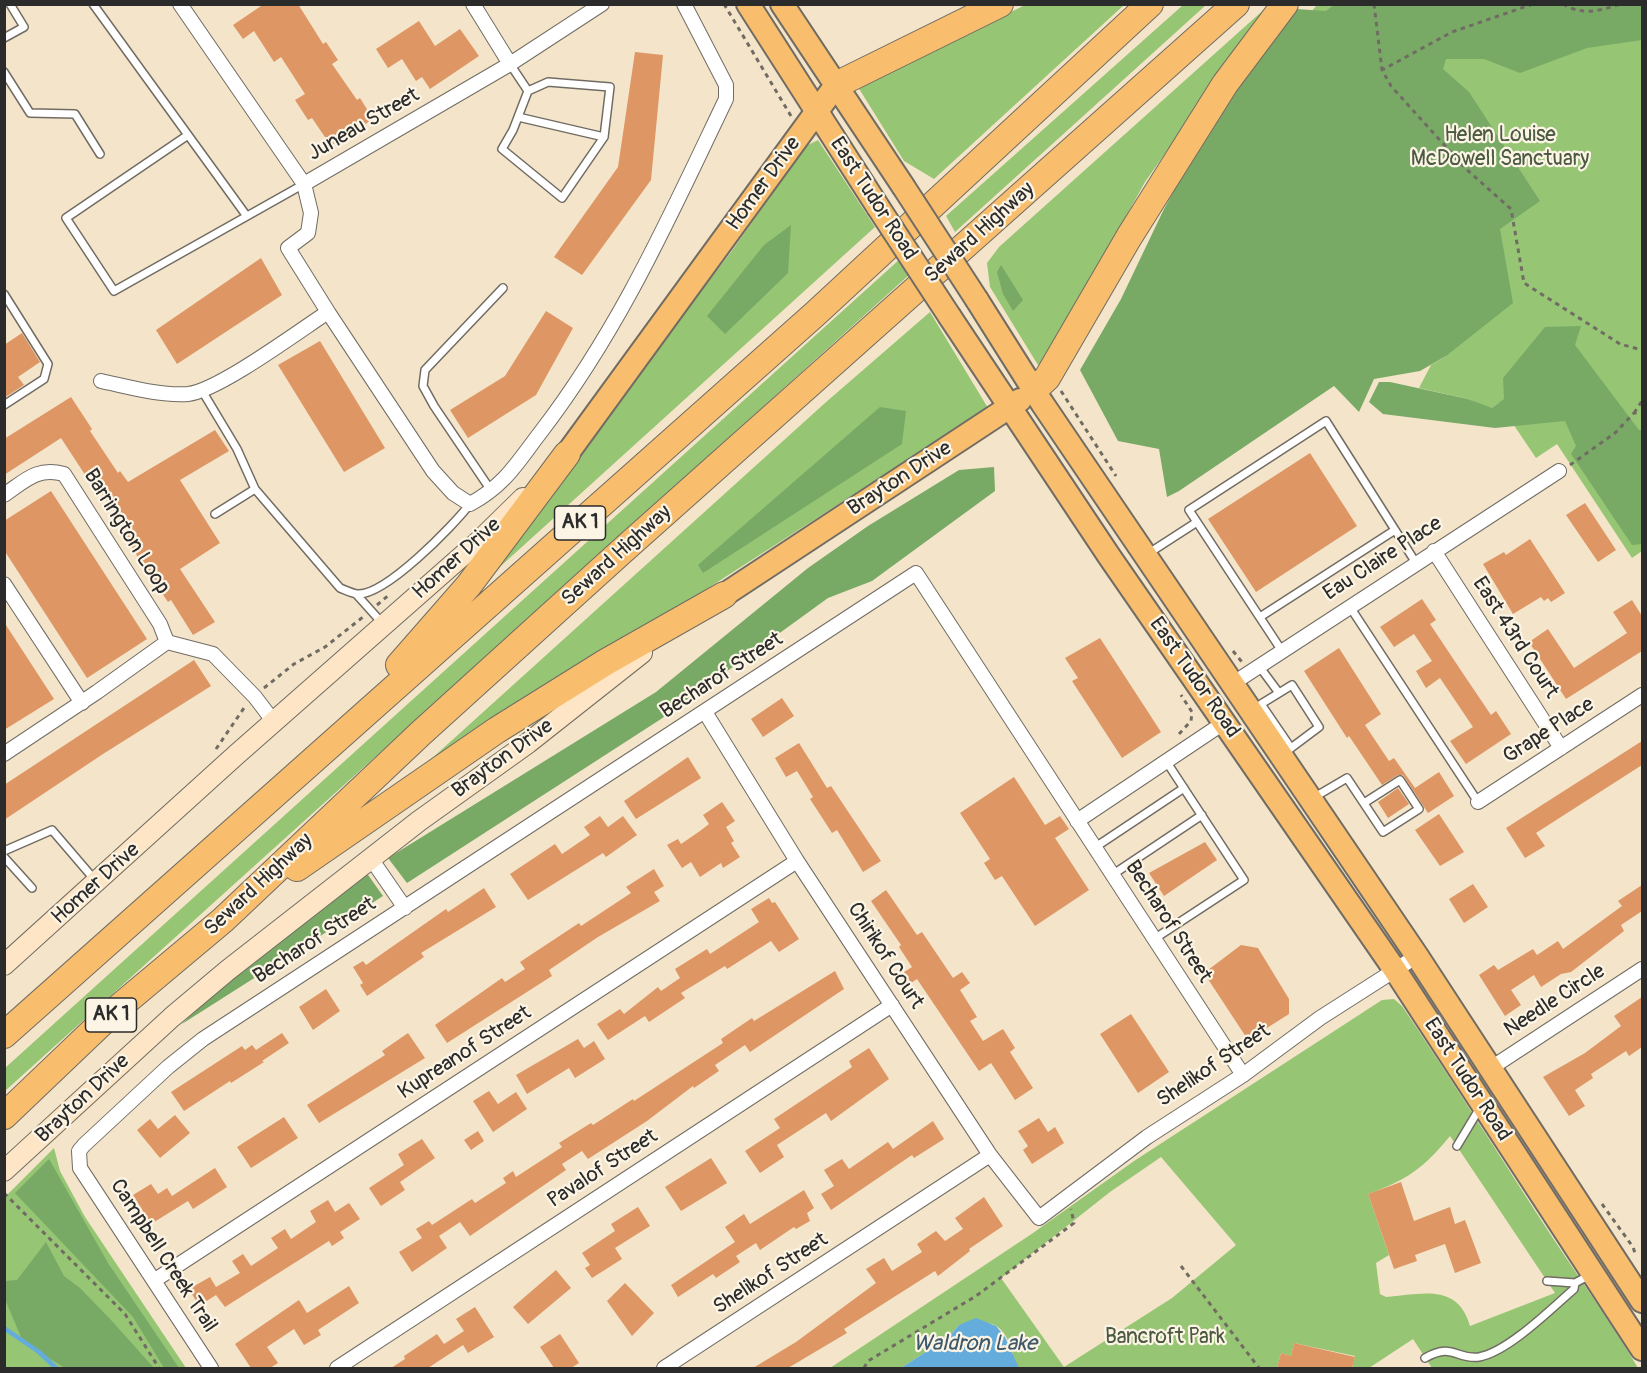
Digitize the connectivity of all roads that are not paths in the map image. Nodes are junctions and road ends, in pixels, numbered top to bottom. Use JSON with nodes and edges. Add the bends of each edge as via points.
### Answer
{"nodes":[{"id":1,"x":10,"y":4,"type":"edge"},
{"id":2,"x":93,"y":4,"type":"edge"},
{"id":3,"x":180,"y":4,"type":"edge"},
{"id":4,"x":473,"y":4,"type":"edge"},
{"id":5,"x":603,"y":4,"type":"edge"},
{"id":6,"x":684,"y":4,"type":"edge"},
{"id":7,"x":748,"y":4,"type":"edge"},
{"id":8,"x":782,"y":4,"type":"edge"},
{"id":9,"x":1000,"y":4,"type":"edge"},
{"id":10,"x":1150,"y":4,"type":"edge"},
{"id":11,"x":1236,"y":4,"type":"edge"},
{"id":12,"x":1285,"y":4,"type":"edge"},
{"id":13,"x":4,"y":38,"type":"edge"},
{"id":14,"x":510,"y":64,"type":"junction"},
{"id":15,"x":4,"y":72,"type":"edge"},
{"id":16,"x":836,"y":85,"type":"junction"},
{"id":17,"x":528,"y":91,"type":"junction"},
{"id":18,"x":816,"y":113,"type":"junction"},
{"id":19,"x":518,"y":117,"type":"junction"},
{"id":20,"x":188,"y":135,"type":"junction"},
{"id":21,"x":604,"y":137,"type":"junction"},
{"id":22,"x":100,"y":154,"type":"dead end"},
{"id":23,"x":304,"y":184,"type":"junction"},
{"id":24,"x":246,"y":215,"type":"junction"},
{"id":25,"x":503,"y":288,"type":"dead end"},
{"id":26,"x":4,"y":294,"type":"edge"},
{"id":27,"x":13,"y":308,"type":"junction"},
{"id":28,"x":328,"y":312,"type":"junction"},
{"id":29,"x":4,"y":314,"type":"edge"},
{"id":30,"x":101,"y":381,"type":"dead end"},
{"id":31,"x":201,"y":389,"type":"junction"},
{"id":32,"x":1034,"y":390,"type":"junction"},
{"id":33,"x":4,"y":405,"type":"edge"},
{"id":34,"x":1009,"y":407,"type":"junction"},
{"id":35,"x":567,"y":454,"type":"junction"},
{"id":36,"x":1559,"y":471,"type":"road end"},
{"id":37,"x":255,"y":489,"type":"junction"},
{"id":38,"x":492,"y":492,"type":"junction"},
{"id":39,"x":4,"y":495,"type":"edge"},
{"id":40,"x":470,"y":504,"type":"junction"},
{"id":41,"x":215,"y":514,"type":"dead end"},
{"id":42,"x":1197,"y":522,"type":"junction"},
{"id":43,"x":1395,"y":530,"type":"junction"},
{"id":44,"x":1434,"y":551,"type":"junction"},
{"id":45,"x":1145,"y":555,"type":"junction"},
{"id":46,"x":1416,"y":563,"type":"junction"},
{"id":47,"x":4,"y":584,"type":"edge"},
{"id":48,"x":357,"y":594,"type":"junction"},
{"id":49,"x":724,"y":595,"type":"junction"},
{"id":50,"x":1350,"y":607,"type":"junction"},
{"id":51,"x":1260,"y":617,"type":"junction"},
{"id":52,"x":383,"y":624,"type":"junction"},
{"id":53,"x":166,"y":642,"type":"junction"},
{"id":54,"x":1282,"y":651,"type":"junction"},
{"id":55,"x":1259,"y":666,"type":"junction"},
{"id":56,"x":1232,"y":684,"type":"junction"},
{"id":57,"x":1279,"y":693,"type":"junction"},
{"id":58,"x":1642,"y":695,"type":"edge"},
{"id":59,"x":82,"y":703,"type":"junction"},
{"id":60,"x":705,"y":712,"type":"junction"},
{"id":61,"x":274,"y":722,"type":"junction"},
{"id":62,"x":1225,"y":722,"type":"junction"},
{"id":63,"x":326,"y":748,"type":"junction"},
{"id":64,"x":1561,"y":748,"type":"junction"},
{"id":65,"x":1286,"y":752,"type":"junction"},
{"id":66,"x":4,"y":754,"type":"edge"},
{"id":67,"x":1166,"y":761,"type":"junction"},
{"id":68,"x":1184,"y":788,"type":"junction"},
{"id":69,"x":1311,"y":800,"type":"junction"},
{"id":70,"x":1478,"y":802,"type":"joint"},
{"id":71,"x":1364,"y":803,"type":"junction"},
{"id":72,"x":1202,"y":815,"type":"junction"},
{"id":73,"x":1077,"y":821,"type":"junction"},
{"id":74,"x":1094,"y":848,"type":"junction"},
{"id":75,"x":4,"y":851,"type":"edge"},
{"id":76,"x":4,"y":857,"type":"edge"},
{"id":77,"x":372,"y":860,"type":"junction"},
{"id":78,"x":797,"y":861,"type":"junction"},
{"id":79,"x":1112,"y":875,"type":"junction"},
{"id":80,"x":98,"y":883,"type":"junction"},
{"id":81,"x":32,"y":888,"type":"dead end"},
{"id":82,"x":405,"y":908,"type":"junction"},
{"id":83,"x":223,"y":920,"type":"junction"},
{"id":84,"x":1154,"y":940,"type":"junction"},
{"id":85,"x":1417,"y":956,"type":"junction"},
{"id":86,"x":4,"y":965,"type":"edge"},
{"id":87,"x":1642,"y":969,"type":"edge"},
{"id":88,"x":1395,"y":970,"type":"junction"},
{"id":89,"x":892,"y":1005,"type":"junction"},
{"id":90,"x":4,"y":1035,"type":"edge"},
{"id":91,"x":1491,"y":1068,"type":"junction"},
{"id":92,"x":1243,"y":1075,"type":"junction"},
{"id":93,"x":1483,"y":1105,"type":"junction"},
{"id":94,"x":4,"y":1116,"type":"edge"},
{"id":95,"x":1457,"y":1146,"type":"dead end"},
{"id":96,"x":990,"y":1155,"type":"junction"},
{"id":97,"x":80,"y":1168,"type":"joint"},
{"id":98,"x":4,"y":1171,"type":"edge"},
{"id":99,"x":1039,"y":1218,"type":"joint"},
{"id":100,"x":1585,"y":1278,"type":"junction"},
{"id":101,"x":155,"y":1280,"type":"junction"},
{"id":102,"x":1547,"y":1281,"type":"dead end"},
{"id":103,"x":1642,"y":1301,"type":"edge"},
{"id":104,"x":1642,"y":1349,"type":"edge"},
{"id":105,"x":1425,"y":1358,"type":"dead end"},
{"id":106,"x":212,"y":1368,"type":"edge"},
{"id":107,"x":337,"y":1368,"type":"edge"},
{"id":108,"x":664,"y":1368,"type":"edge"}],
"edges":[{"from":1,"to":13,"type":"lane","via":[[24,27]]},
{"from":2,"to":20,"type":"lane"},
{"from":3,"to":23,"type":"street"},
{"from":4,"to":14,"type":"street"},
{"from":5,"to":14,"type":"street","name":"Juneau Street"},
{"from":6,"to":38,"type":"street","name":"Homer Drive","via":[[726,85],[726,99],[638,282],[571,392]]},
{"from":7,"to":18,"type":"main road","name":"East Tudor Road"},
{"from":8,"to":16,"type":"main road","name":"East Tudor Road"},
{"from":9,"to":16,"type":"highway"},
{"from":10,"to":63,"type":"highway","number":"AK 1","via":[[815,314]]},
{"from":11,"to":83,"type":"highway","name":"Seward Highway","number":"AK 1","via":[[622,551]]},
{"from":12,"to":32,"type":"highway","via":[[1225,84],[1047,378]]},
{"from":14,"to":17,"type":"lane"},
{"from":14,"to":23,"type":"street","name":"Juneau Street"},
{"from":15,"to":22,"type":"lane","via":[[30,113],[75,114]]},
{"from":16,"to":18,"type":"main road","name":"Homer Drive"},
{"from":16,"to":32,"type":"main road","name":"East Tudor Road","bridge":true},
{"from":17,"to":19,"type":"lane"},
{"from":17,"to":21,"type":"lane","via":[[548,82],[610,87]]},
{"from":18,"to":34,"type":"main road","name":"East Tudor Road","bridge":true},
{"from":18,"to":35,"type":"main road","name":"Homer Drive"},
{"from":19,"to":21,"type":"lane"},
{"from":19,"to":21,"type":"lane","via":[[502,149],[562,198]]},
{"from":20,"to":24,"type":"lane"},
{"from":20,"to":24,"type":"lane","via":[[66,218],[114,291]]},
{"from":23,"to":24,"type":"lane"},
{"from":23,"to":28,"type":"street","name":"Juneau Street","via":[[310,213],[308,233],[288,248]]},
{"from":25,"to":38,"type":"lane","via":[[425,370],[423,386]]},
{"from":26,"to":27,"type":"lane"},
{"from":27,"to":29,"type":"lane"},
{"from":27,"to":33,"type":"lane","via":[[48,364],[44,379]]},
{"from":28,"to":31,"type":"street","via":[[220,381]]},
{"from":28,"to":40,"type":"street","name":"Homer Drive","via":[[433,471],[453,493]]},
{"from":30,"to":31,"type":"street","via":[[158,392],[190,394]]},
{"from":31,"to":37,"type":"lane","via":[[237,449]]},
{"from":32,"to":34,"type":"main road","name":"Brayton Drive"},
{"from":32,"to":45,"type":"main road","name":"East Tudor Road"},
{"from":34,"to":49,"type":"main road","name":"Brayton Drive"},
{"from":34,"to":62,"type":"main road","name":"East Tudor Road"},
{"from":35,"to":52,"type":"main road","name":"Homer Drive","via":[[478,542]]},
{"from":35,"to":63,"type":"highway","via":[[469,585]]},
{"from":36,"to":44,"type":"street","name":"Eau Claire Place"},
{"from":37,"to":41,"type":"lane"},
{"from":37,"to":48,"type":"lane","via":[[340,588]]},
{"from":38,"to":40,"type":"street","name":"Homer Drive"},
{"from":39,"to":53,"type":"street","name":"Barrington Loop","via":[[36,474],[48,470],[64,474],[160,624]]},
{"from":40,"to":48,"type":"lane","via":[[452,529],[378,589]]},
{"from":42,"to":43,"type":"lane","via":[[1189,510],[1326,421]]},
{"from":42,"to":45,"type":"lane"},
{"from":42,"to":51,"type":"lane"},
{"from":43,"to":46,"type":"lane"},
{"from":43,"to":51,"type":"lane"},
{"from":44,"to":46,"type":"street","name":"Eau Claire Place"},
{"from":44,"to":64,"type":"street","name":"East 43rd Court"},
{"from":45,"to":56,"type":"main road","name":"East Tudor Road"},
{"from":46,"to":50,"type":"street","name":"Eau Claire Place"},
{"from":47,"to":59,"type":"street"},
{"from":48,"to":52,"type":"lane"},
{"from":49,"to":77,"type":"main road","name":"Brayton Drive","via":[[627,663]]},
{"from":49,"to":83,"type":"highway","via":[[497,729]]},
{"from":50,"to":54,"type":"street","name":"Eau Claire Place"},
{"from":50,"to":70,"type":"lane"},
{"from":51,"to":54,"type":"lane"},
{"from":52,"to":61,"type":"main road","name":"Homer Drive"},
{"from":53,"to":59,"type":"street"},
{"from":53,"to":61,"type":"street","via":[[213,654]]},
{"from":54,"to":55,"type":"street","name":"Eau Claire Place"},
{"from":55,"to":56,"type":"street","name":"Eau Claire Place"},
{"from":55,"to":57,"type":"lane"},
{"from":56,"to":65,"type":"main road","name":"East Tudor Road"},
{"from":57,"to":65,"type":"lane","via":[[1261,704]]},
{"from":57,"to":65,"type":"lane","via":[[1292,685],[1319,727]]},
{"from":58,"to":64,"type":"street","name":"Grape Place"},
{"from":59,"to":66,"type":"street"},
{"from":60,"to":73,"type":"street","name":"Becharof Street","via":[[916,573]]},
{"from":60,"to":78,"type":"street","name":"Chirikof Court"},
{"from":60,"to":82,"type":"street","name":"Becharof Street"},
{"from":61,"to":80,"type":"main road","name":"Homer Drive"},
{"from":62,"to":67,"type":"street"},
{"from":62,"to":88,"type":"main road","name":"East Tudor Road"},
{"from":63,"to":90,"type":"highway","number":"AK 1"},
{"from":64,"to":70,"type":"street","name":"Grape Place"},
{"from":65,"to":69,"type":"main road","name":"East Tudor Road"},
{"from":67,"to":68,"type":"lane"},
{"from":67,"to":73,"type":"street"},
{"from":68,"to":72,"type":"lane"},
{"from":68,"to":74,"type":"lane"},
{"from":69,"to":71,"type":"lane","via":[[1347,778]]},
{"from":69,"to":85,"type":"main road","name":"East Tudor Road"},
{"from":71,"to":71,"type":"lane","via":[[1383,831],[1419,809],[1400,780]]},
{"from":72,"to":79,"type":"lane"},
{"from":72,"to":84,"type":"lane","via":[[1244,880]]},
{"from":73,"to":74,"type":"street","name":"Becharof Street"},
{"from":74,"to":79,"type":"street","name":"Becharof Street"},
{"from":75,"to":80,"type":"lane","via":[[52,830]]},
{"from":76,"to":81,"type":"lane"},
{"from":77,"to":82,"type":"street"},
{"from":77,"to":98,"type":"main road","name":"Brayton Drive","via":[[276,931],[172,1017]]},
{"from":78,"to":89,"type":"street","name":"Chirikof Court"},
{"from":78,"to":101,"type":"street","name":"Kupreanof Street"},
{"from":79,"to":84,"type":"street","name":"Becharof Street"},
{"from":80,"to":86,"type":"main road","name":"Homer Drive"},
{"from":82,"to":97,"type":"street","name":"Becharof Street","via":[[185,1052],[84,1144],[79,1151]]},
{"from":83,"to":94,"type":"highway","name":"Seward Highway","number":"AK 1","via":[[112,1013]]},
{"from":84,"to":92,"type":"street","name":"Becharof Street"},
{"from":85,"to":88,"type":"street","name":"Shelikof Street"},
{"from":85,"to":91,"type":"main road","name":"East Tudor Road"},
{"from":87,"to":91,"type":"street","name":"Needle Circle"},
{"from":88,"to":92,"type":"street","name":"Shelikof Street","via":[[1320,1018]]},
{"from":88,"to":93,"type":"main road","name":"East Tudor Road"},
{"from":89,"to":96,"type":"street","name":"Chirikof Court"},
{"from":89,"to":107,"type":"street","name":"Pavalof Street"},
{"from":91,"to":103,"type":"main road","name":"East Tudor Road"},
{"from":92,"to":99,"type":"street","name":"Shelikof Street","via":[[1147,1137]]},
{"from":93,"to":95,"type":"lane"},
{"from":93,"to":100,"type":"main road","name":"East Tudor Road"},
{"from":96,"to":99,"type":"street","name":"Chirikof Court"},
{"from":96,"to":108,"type":"street","name":"Shelikof Street"},
{"from":97,"to":101,"type":"street","name":"Campbell Creek Trail"},
{"from":100,"to":102,"type":"lane"},
{"from":100,"to":104,"type":"main road","name":"East Tudor Road"},
{"from":100,"to":105,"type":"lane","via":[[1534,1324],[1490,1353],[1474,1357],[1448,1350]]},
{"from":101,"to":106,"type":"street","name":"Campbell Creek Trail"}]}
